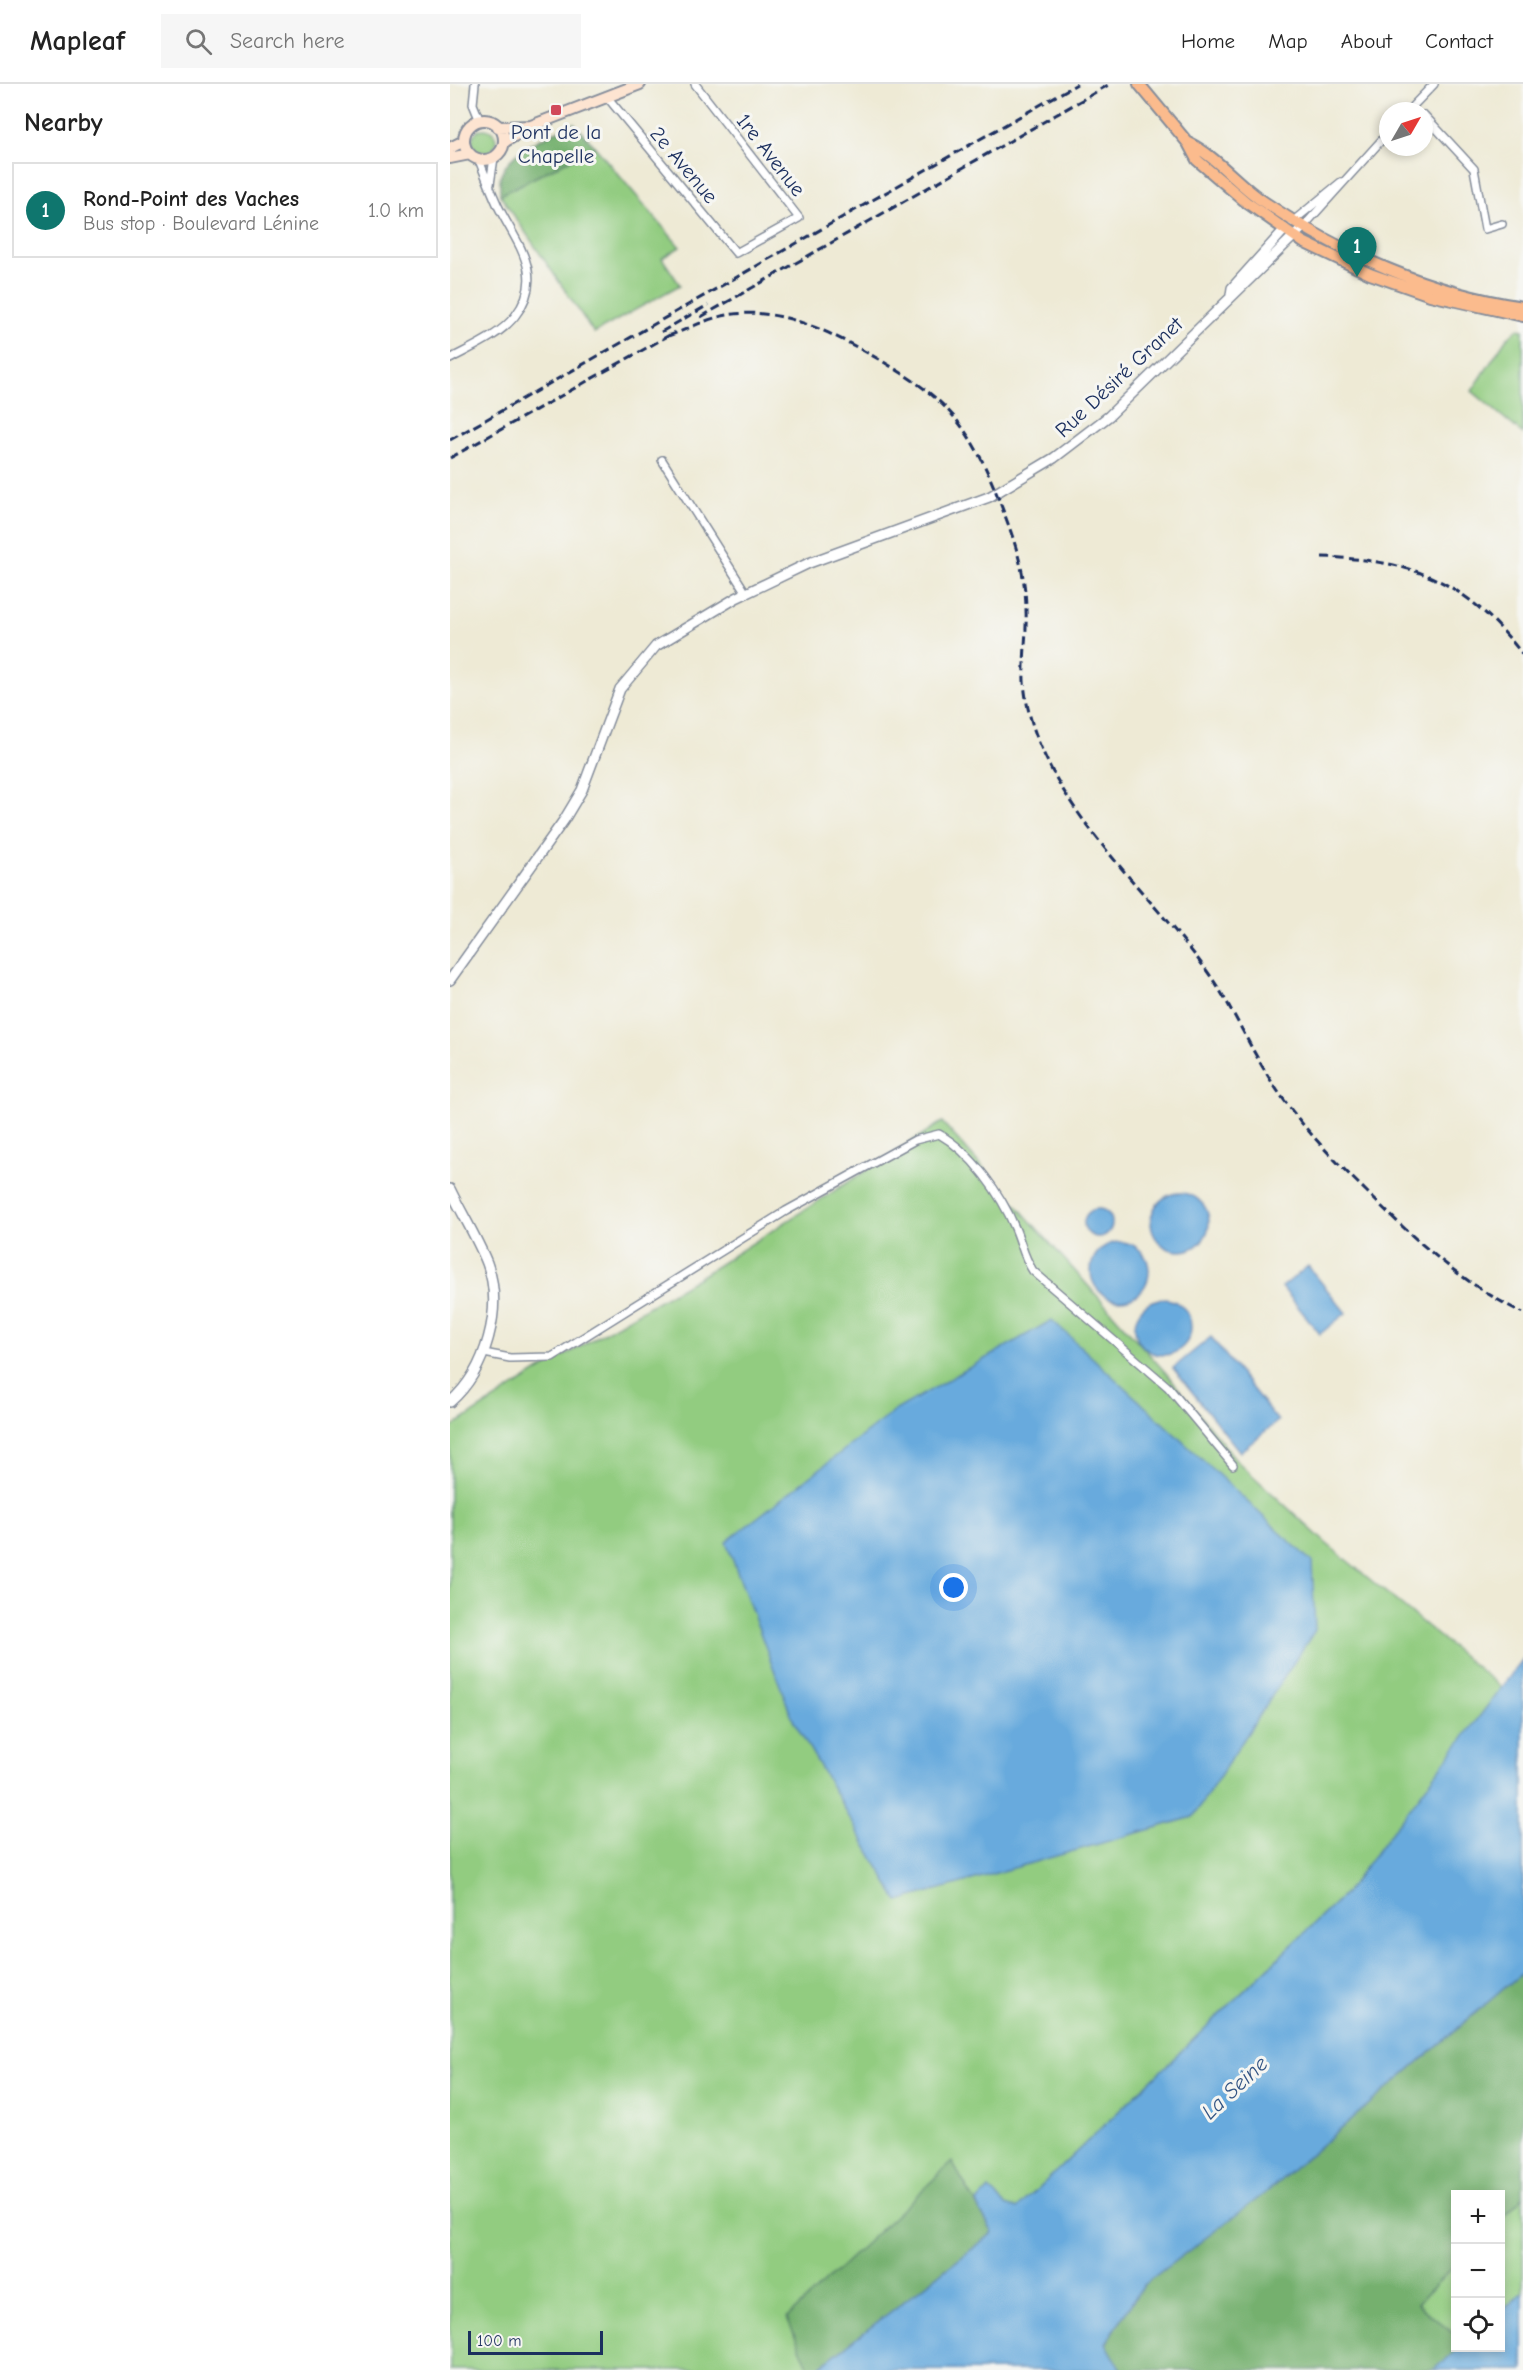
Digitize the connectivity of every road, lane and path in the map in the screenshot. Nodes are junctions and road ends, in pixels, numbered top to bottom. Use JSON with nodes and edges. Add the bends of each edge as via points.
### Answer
{"nodes":[{"id":1,"x":475,"y":84,"type":"edge"},
{"id":2,"x":640,"y":84,"type":"edge"},
{"id":3,"x":695,"y":84,"type":"edge"},
{"id":4,"x":1139,"y":84,"type":"edge"},
{"id":5,"x":1434,"y":84,"type":"edge"},
{"id":6,"x":608,"y":98,"type":"junction"},
{"id":7,"x":1417,"y":102,"type":"edge"},
{"id":8,"x":480,"y":121,"type":"junction"},
{"id":9,"x":1433,"y":125,"type":"edge"},
{"id":10,"x":531,"y":126,"type":"junction"},
{"id":11,"x":498,"y":127,"type":"junction"},
{"id":12,"x":464,"y":141,"type":"junction"},
{"id":13,"x":504,"y":142,"type":"junction"},
{"id":14,"x":1379,"y":142,"type":"edge"},
{"id":15,"x":1188,"y":143,"type":"junction"},
{"id":16,"x":450,"y":148,"type":"edge"},
{"id":17,"x":474,"y":157,"type":"junction"},
{"id":18,"x":450,"y":158,"type":"edge"},
{"id":19,"x":494,"y":158,"type":"junction"},
{"id":20,"x":490,"y":184,"type":"junction"},
{"id":21,"x":1298,"y":224,"type":"junction"},
{"id":22,"x":1502,"y":225,"type":"dead end"},
{"id":23,"x":1289,"y":233,"type":"junction"},
{"id":24,"x":736,"y":253,"type":"joint"},
{"id":25,"x":1523,"y":307,"type":"edge"},
{"id":26,"x":1523,"y":316,"type":"edge"},
{"id":27,"x":450,"y":359,"type":"edge"},
{"id":28,"x":662,"y":460,"type":"dead end"},
{"id":29,"x":747,"y":593,"type":"junction"},
{"id":30,"x":450,"y":980,"type":"edge"},
{"id":31,"x":450,"y":1189,"type":"edge"},
{"id":32,"x":484,"y":1353,"type":"junction"},
{"id":33,"x":450,"y":1402,"type":"edge"},
{"id":34,"x":1233,"y":1465,"type":"dead end"}],
"edges":[{"from":1,"to":8,"type":"street","via":[[473,104]]},
{"from":2,"to":6,"type":"main road"},
{"from":3,"to":24,"type":"street","name":"1re Avenue","via":[[799,218]]},
{"from":4,"to":15,"type":"main road"},
{"from":5,"to":7,"type":"street"},
{"from":6,"to":10,"type":"main road"},
{"from":6,"to":24,"type":"street","name":"2e Avenue"},
{"from":8,"to":11,"type":"main road"},
{"from":8,"to":12,"type":"main road","via":[[467,130]]},
{"from":9,"to":22,"type":"street","via":[[1474,170],[1485,229]]},
{"from":10,"to":11,"type":"main road"},
{"from":10,"to":13,"type":"main road"},
{"from":11,"to":13,"type":"main road"},
{"from":12,"to":16,"type":"main road"},
{"from":12,"to":17,"type":"main road"},
{"from":13,"to":19,"type":"main road"},
{"from":14,"to":21,"type":"street","name":"Rue Désiré Granet","via":[[1341,182],[1339,190]]},
{"from":15,"to":21,"type":"main road","via":[[1202,150],[1256,197]]},
{"from":15,"to":23,"type":"main road","via":[[1197,160],[1229,189]]},
{"from":17,"to":18,"type":"main road"},
{"from":17,"to":19,"type":"main road"},
{"from":17,"to":20,"type":"street"},
{"from":19,"to":20,"type":"street"},
{"from":20,"to":27,"type":"street","via":[[525,253],[528,290],[514,317],[491,336]]},
{"from":21,"to":23,"type":"street","name":"Rue Désiré Granet"},
{"from":21,"to":25,"type":"main road","via":[[1407,276]]},
{"from":23,"to":26,"type":"main road","via":[[1370,274],[1430,295]]},
{"from":23,"to":29,"type":"street","name":"Rue Désiré Granet","via":[[1109,416],[1054,458],[989,497],[824,557]]},
{"from":28,"to":29,"type":"street"},
{"from":29,"to":30,"type":"street","name":"Rue Désiré Granet","via":[[666,638],[632,672],[609,710],[582,790]]},
{"from":31,"to":32,"type":"street","via":[[487,1264],[492,1283],[493,1302]]},
{"from":32,"to":33,"type":"street","via":[[473,1376]]},
{"from":32,"to":34,"type":"street","via":[[510,1358],[552,1357],[786,1211],[915,1140],[939,1134],[952,1142],[986,1179],[1006,1208],[1022,1253],[1033,1271],[1168,1387]]}]}
